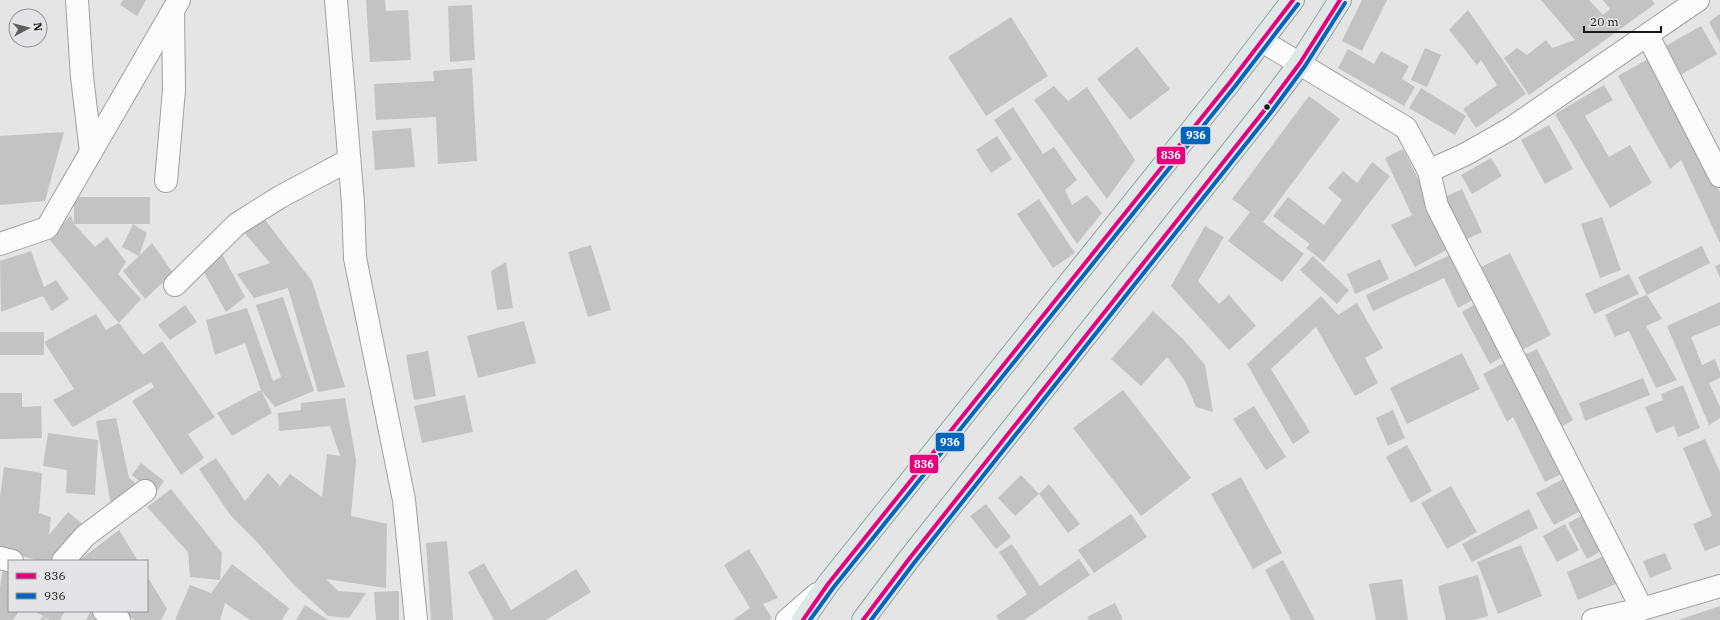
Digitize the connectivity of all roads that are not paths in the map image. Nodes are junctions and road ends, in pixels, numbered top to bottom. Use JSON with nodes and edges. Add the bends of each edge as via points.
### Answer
{"nodes":[{"id":1,"x":77,"y":0,"type":"edge"},
{"id":2,"x":336,"y":0,"type":"edge"},
{"id":3,"x":1293,"y":0,"type":"edge"},
{"id":4,"x":1340,"y":0,"type":"edge"},
{"id":5,"x":1698,"y":0,"type":"edge"},
{"id":6,"x":176,"y":5,"type":"edge"},
{"id":7,"x":1648,"y":36,"type":"junction"},
{"id":8,"x":1262,"y":41,"type":"junction"},
{"id":9,"x":1300,"y":63,"type":"junction"},
{"id":10,"x":91,"y":152,"type":"junction"},
{"id":11,"x":349,"y":160,"type":"junction"},
{"id":12,"x":1429,"y":171,"type":"junction"},
{"id":13,"x":1720,"y":176,"type":"edge"},
{"id":14,"x":166,"y":181,"type":"dead end"},
{"id":15,"x":0,"y":244,"type":"edge"},
{"id":16,"x":175,"y":284,"type":"dead end"},
{"id":17,"x":145,"y":491,"type":"dead end"},
{"id":18,"x":64,"y":560,"type":"edge"},
{"id":19,"x":828,"y":584,"type":"junction"},
{"id":20,"x":1720,"y":586,"type":"edge"},
{"id":21,"x":1642,"y":609,"type":"junction"},
{"id":22,"x":106,"y":612,"type":"edge"},
{"id":23,"x":119,"y":620,"type":"edge"},
{"id":24,"x":416,"y":620,"type":"edge"},
{"id":25,"x":787,"y":620,"type":"edge"},
{"id":26,"x":803,"y":620,"type":"edge"},
{"id":27,"x":863,"y":620,"type":"edge"},
{"id":28,"x":1594,"y":620,"type":"edge"}],
"edges":[{"from":1,"to":10,"type":"street","via":[[82,77]]},
{"from":2,"to":11,"type":"street"},
{"from":3,"to":8,"type":"main road"},
{"from":4,"to":9,"type":"main road"},
{"from":5,"to":7,"type":"street"},
{"from":6,"to":10,"type":"street"},
{"from":6,"to":14,"type":"street","via":[[174,90]]},
{"from":7,"to":12,"type":"street","via":[[1510,129]]},
{"from":7,"to":13,"type":"street"},
{"from":8,"to":9,"type":"street"},
{"from":8,"to":19,"type":"main road"},
{"from":9,"to":12,"type":"street","via":[[1406,128]]},
{"from":9,"to":27,"type":"main road"},
{"from":10,"to":15,"type":"street","via":[[47,228]]},
{"from":11,"to":16,"type":"street","via":[[280,197],[237,224]]},
{"from":11,"to":24,"type":"street","via":[[355,258],[404,500]]},
{"from":12,"to":21,"type":"street","via":[[1437,206]]},
{"from":17,"to":18,"type":"street","via":[[85,536]]},
{"from":19,"to":25,"type":"street"},
{"from":19,"to":26,"type":"main road"},
{"from":20,"to":21,"type":"street"},
{"from":21,"to":28,"type":"street"},
{"from":22,"to":23,"type":"street"}]}
